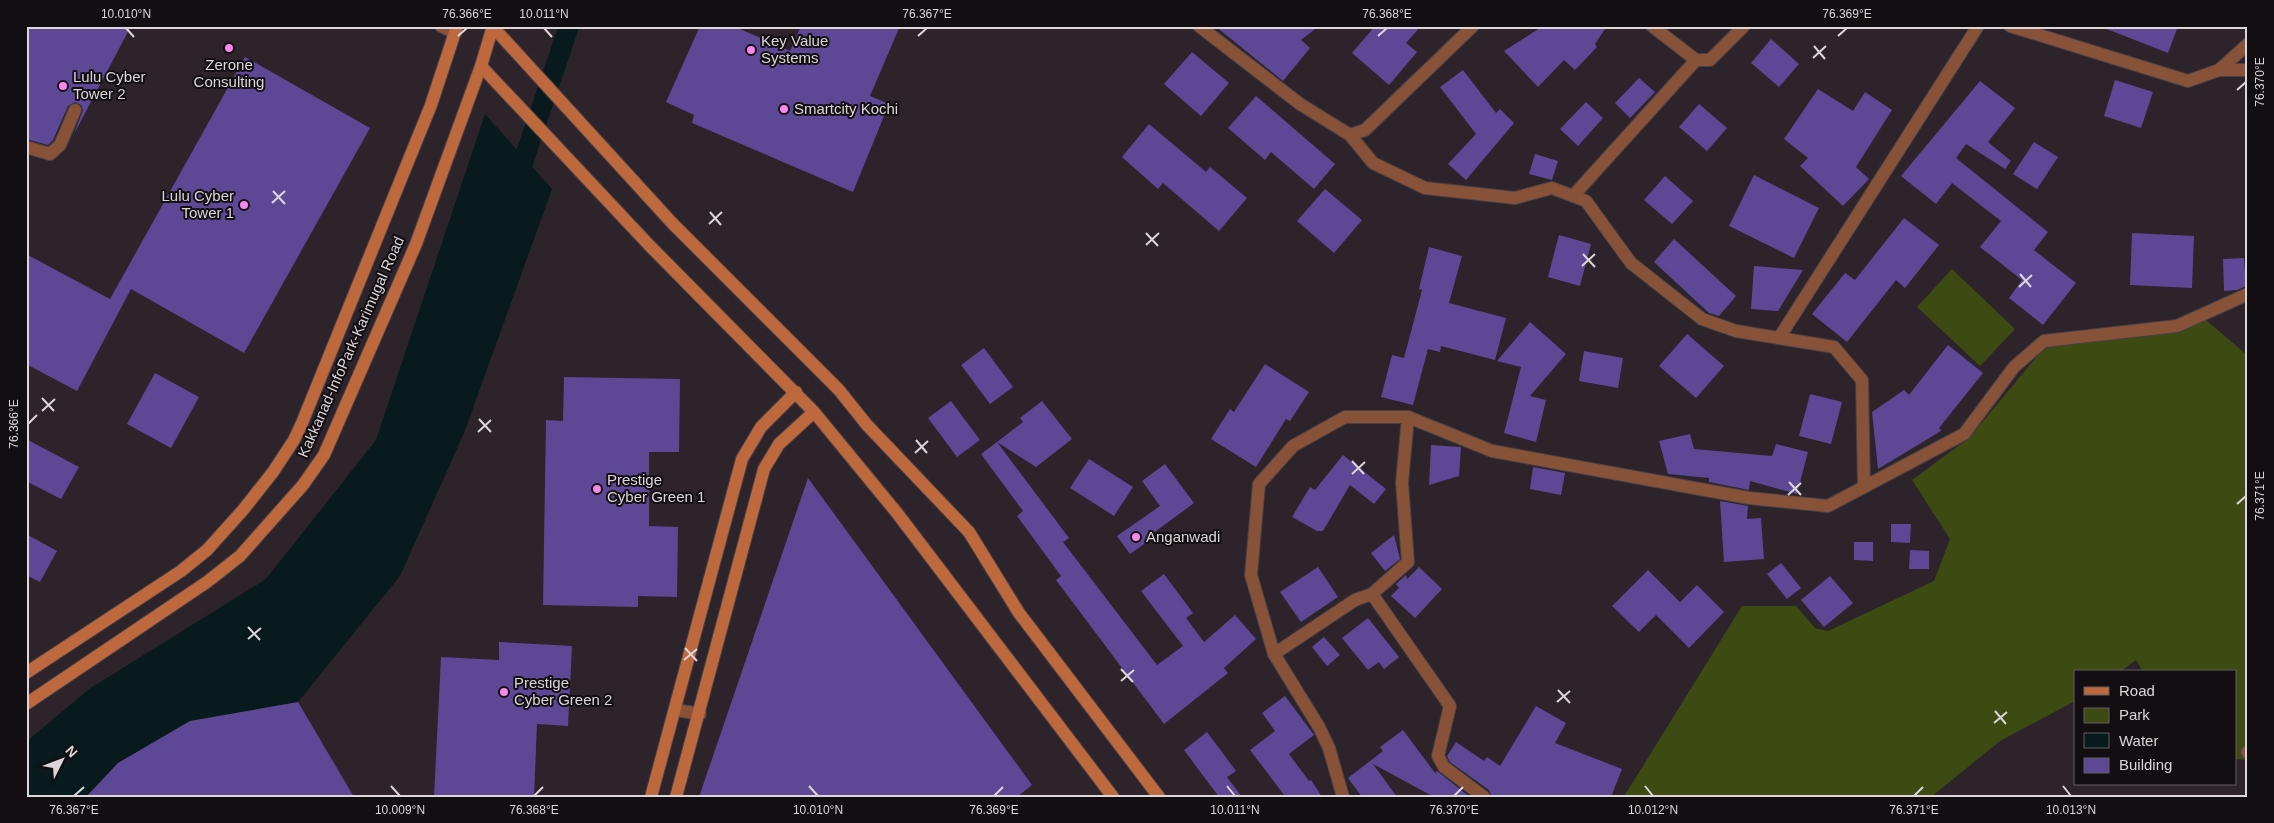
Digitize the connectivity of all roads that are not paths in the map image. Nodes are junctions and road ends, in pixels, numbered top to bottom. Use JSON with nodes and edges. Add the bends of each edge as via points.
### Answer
{"nodes":[{"id":1,"x":441,"y":26,"type":"edge"},
{"id":2,"x":1200,"y":26,"type":"edge"},
{"id":3,"x":1473,"y":26,"type":"edge"},
{"id":4,"x":1652,"y":26,"type":"edge"},
{"id":5,"x":1744,"y":26,"type":"edge"},
{"id":6,"x":1978,"y":26,"type":"edge"},
{"id":7,"x":2010,"y":26,"type":"edge"},
{"id":8,"x":493,"y":27,"type":"edge"},
{"id":9,"x":456,"y":30,"type":"edge"},
{"id":10,"x":2248,"y":44,"type":"edge"},
{"id":11,"x":1696,"y":60,"type":"junction"},
{"id":12,"x":481,"y":66,"type":"junction"},
{"id":13,"x":2219,"y":70,"type":"junction"},
{"id":14,"x":2248,"y":70,"type":"edge"},
{"id":15,"x":75,"y":110,"type":"dead end"},
{"id":16,"x":1350,"y":134,"type":"junction"},
{"id":17,"x":26,"y":147,"type":"edge"},
{"id":18,"x":1573,"y":196,"type":"junction"},
{"id":19,"x":2248,"y":294,"type":"edge"},
{"id":20,"x":1779,"y":338,"type":"junction"},
{"id":21,"x":796,"y":392,"type":"junction"},
{"id":22,"x":814,"y":412,"type":"junction"},
{"id":23,"x":1408,"y":417,"type":"junction"},
{"id":24,"x":1864,"y":487,"type":"junction"},
{"id":25,"x":1372,"y":594,"type":"junction"},
{"id":26,"x":1274,"y":654,"type":"junction"},
{"id":27,"x":26,"y":673,"type":"edge"},
{"id":28,"x":26,"y":704,"type":"edge"},
{"id":29,"x":676,"y":710,"type":"junction"},
{"id":30,"x":700,"y":714,"type":"junction"},
{"id":31,"x":651,"y":797,"type":"edge"},
{"id":32,"x":676,"y":797,"type":"edge"},
{"id":33,"x":1114,"y":797,"type":"edge"},
{"id":34,"x":1159,"y":797,"type":"edge"},
{"id":35,"x":1343,"y":797,"type":"edge"},
{"id":36,"x":1484,"y":797,"type":"edge"}],
"edges":[{"from":1,"to":9,"type":"street"},
{"from":2,"to":16,"type":"street","via":[[1300,104]]},
{"from":3,"to":16,"type":"street","via":[[1365,130]]},
{"from":4,"to":11,"type":"street"},
{"from":5,"to":11,"type":"street","via":[[1710,60]]},
{"from":6,"to":20,"type":"street"},
{"from":7,"to":13,"type":"street","via":[[2188,81]]},
{"from":8,"to":12,"type":"street","name":"Kakkanad-InfoPark-Karimugal Road"},
{"from":8,"to":34,"type":"street","via":[[673,224],[839,390],[969,532],[1020,613]]},
{"from":9,"to":27,"type":"street","name":"Kakkanad-InfoPark-Karimugal Road","via":[[431,105],[306,413],[277,466],[207,550],[181,571]]},
{"from":10,"to":13,"type":"street"},
{"from":11,"to":18,"type":"street"},
{"from":12,"to":21,"type":"street","via":[[649,245]]},
{"from":12,"to":28,"type":"street","name":"Kakkanad-InfoPark-Karimugal Road","via":[[416,244],[324,455],[303,485],[240,556],[207,582]]},
{"from":13,"to":14,"type":"street"},
{"from":15,"to":17,"type":"street","via":[[60,145],[50,154]]},
{"from":16,"to":18,"type":"street","via":[[1373,164],[1425,188],[1515,198],[1552,188]]},
{"from":18,"to":20,"type":"street","via":[[1586,201],[1631,263],[1702,320],[1736,331]]},
{"from":19,"to":24,"type":"street","via":[[2177,326],[2044,341],[2014,367],[1964,434]]},
{"from":20,"to":24,"type":"street","via":[[1834,347],[1862,380]]},
{"from":21,"to":22,"type":"street"},
{"from":21,"to":29,"type":"street","via":[[761,428],[742,459]]},
{"from":22,"to":30,"type":"street","via":[[779,444],[764,469]]},
{"from":22,"to":33,"type":"street","via":[[897,513]]},
{"from":23,"to":24,"type":"street","via":[[1492,450],[1749,498],[1828,506]]},
{"from":23,"to":25,"type":"street","via":[[1402,483],[1408,562]]},
{"from":23,"to":26,"type":"street","via":[[1345,417],[1293,446],[1260,484],[1252,575]]},
{"from":25,"to":26,"type":"street","via":[[1355,600]]},
{"from":25,"to":36,"type":"street","via":[[1450,706],[1438,756],[1444,768]]},
{"from":26,"to":35,"type":"street","via":[[1319,727],[1329,748]]},
{"from":29,"to":30,"type":"street"},
{"from":29,"to":31,"type":"street"},
{"from":30,"to":32,"type":"street"}]}
